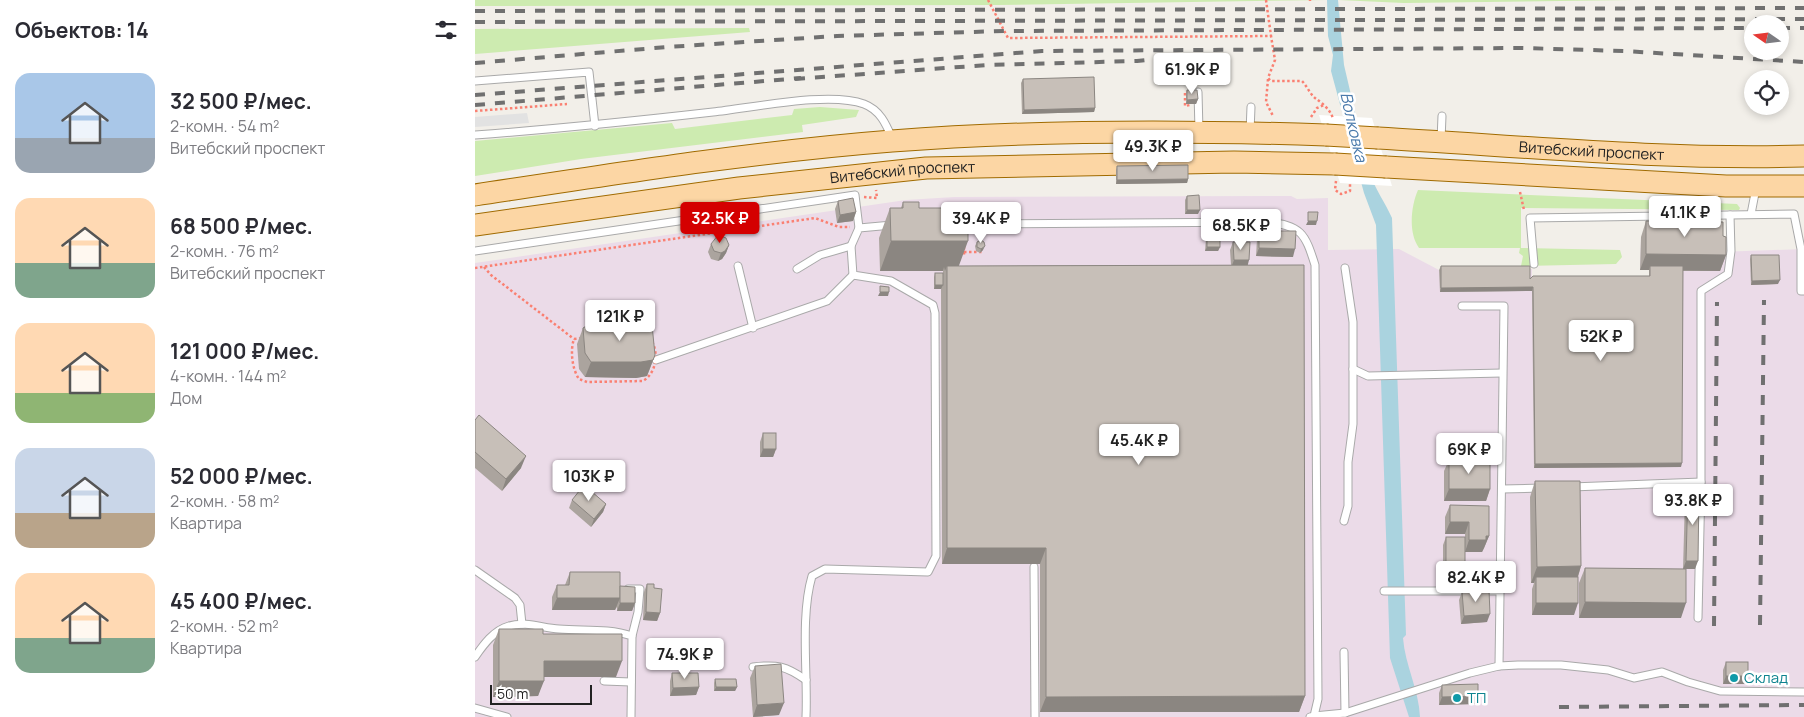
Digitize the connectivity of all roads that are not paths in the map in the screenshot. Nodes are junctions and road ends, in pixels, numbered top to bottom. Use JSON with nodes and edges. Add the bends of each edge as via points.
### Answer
{"nodes":[{"id":1,"x":475,"y":80,"type":"edge"},
{"id":2,"x":1198,"y":92,"type":"edge"},
{"id":3,"x":1251,"y":107,"type":"dead end"},
{"id":4,"x":1442,"y":116,"type":"dead end"},
{"id":5,"x":595,"y":126,"type":"junction"},
{"id":6,"x":1199,"y":132,"type":"junction"},
{"id":7,"x":1250,"y":132,"type":"junction"},
{"id":8,"x":475,"y":135,"type":"edge"},
{"id":9,"x":894,"y":141,"type":"junction"},
{"id":10,"x":1441,"y":142,"type":"junction"},
{"id":11,"x":1804,"y":156,"type":"edge"},
{"id":12,"x":1756,"y":186,"type":"junction"},
{"id":13,"x":1804,"y":186,"type":"edge"},
{"id":14,"x":475,"y":195,"type":"edge"},
{"id":15,"x":1751,"y":214,"type":"junction"},
{"id":16,"x":1730,"y":215,"type":"junction"},
{"id":17,"x":954,"y":224,"type":"edge"},
{"id":18,"x":475,"y":225,"type":"edge"},
{"id":19,"x":897,"y":225,"type":"edge"},
{"id":20,"x":859,"y":228,"type":"junction"},
{"id":21,"x":851,"y":246,"type":"junction"},
{"id":22,"x":475,"y":251,"type":"edge"},
{"id":23,"x":1534,"y":264,"type":"dead end"},
{"id":24,"x":738,"y":266,"type":"dead end"},
{"id":25,"x":1345,"y":268,"type":"dead end"},
{"id":26,"x":797,"y":269,"type":"dead end"},
{"id":27,"x":853,"y":275,"type":"junction"},
{"id":28,"x":1804,"y":291,"type":"edge"},
{"id":29,"x":1462,"y":306,"type":"dead end"},
{"id":30,"x":753,"y":328,"type":"junction"},
{"id":31,"x":656,"y":360,"type":"edge"},
{"id":32,"x":1353,"y":368,"type":"junction"},
{"id":33,"x":1502,"y":373,"type":"junction"},
{"id":34,"x":1701,"y":482,"type":"junction"},
{"id":35,"x":1561,"y":487,"type":"edge"},
{"id":36,"x":1551,"y":488,"type":"edge"},
{"id":37,"x":1502,"y":489,"type":"junction"},
{"id":38,"x":1344,"y":521,"type":"dead end"},
{"id":39,"x":1034,"y":567,"type":"dead end"},
{"id":40,"x":475,"y":570,"type":"edge"},
{"id":41,"x":618,"y":588,"type":"edge"},
{"id":42,"x":1383,"y":591,"type":"dead end"},
{"id":43,"x":1500,"y":591,"type":"junction"},
{"id":44,"x":1698,"y":618,"type":"dead end"},
{"id":45,"x":522,"y":624,"type":"junction"},
{"id":46,"x":632,"y":636,"type":"junction"},
{"id":47,"x":1344,"y":652,"type":"dead end"},
{"id":48,"x":475,"y":657,"type":"edge"},
{"id":49,"x":1499,"y":666,"type":"junction"},
{"id":50,"x":753,"y":667,"type":"edge"},
{"id":51,"x":806,"y":680,"type":"junction"},
{"id":52,"x":604,"y":681,"type":"dead end"},
{"id":53,"x":631,"y":682,"type":"junction"},
{"id":54,"x":1804,"y":692,"type":"edge"},
{"id":55,"x":475,"y":708,"type":"edge"},
{"id":56,"x":1345,"y":713,"type":"junction"},
{"id":57,"x":1312,"y":716,"type":"edge"},
{"id":58,"x":507,"y":717,"type":"edge"},
{"id":59,"x":631,"y":717,"type":"edge"},
{"id":60,"x":806,"y":717,"type":"edge"},
{"id":61,"x":1035,"y":717,"type":"edge"}],
"edges":[{"from":1,"to":5,"type":"lane","via":[[589,72]]},
{"from":2,"to":6,"type":"lane"},
{"from":3,"to":7,"type":"lane"},
{"from":4,"to":10,"type":"lane"},
{"from":5,"to":8,"type":"lane"},
{"from":5,"to":9,"type":"lane","via":[[841,100],[871,107],[883,120]]},
{"from":6,"to":7,"type":"main road","name":"Витебский проспект"},
{"from":6,"to":9,"type":"main road","name":"Витебский проспект","via":[[978,136]]},
{"from":7,"to":10,"type":"main road","name":"Витебский проспект","bridge":true},
{"from":9,"to":14,"type":"main road","name":"Витебский проспект","via":[[729,159]]},
{"from":10,"to":11,"type":"main road","name":"Витебский проспект","via":[[1645,155]]},
{"from":12,"to":13,"type":"main road","name":"Витебский проспект"},
{"from":12,"to":15,"type":"lane"},
{"from":12,"to":18,"type":"main road","name":"Витебский проспект","bridge":true,"via":[[1335,164],[1234,162],[926,168],[739,188]]},
{"from":15,"to":16,"type":"lane"},
{"from":15,"to":28,"type":"lane","via":[[1794,214],[1801,249],[1801,291]]},
{"from":16,"to":23,"type":"lane","via":[[1530,218]]},
{"from":16,"to":34,"type":"lane","via":[[1728,274],[1701,291]]},
{"from":17,"to":57,"type":"lane","via":[[1266,222],[1292,226],[1301,232],[1315,265],[1317,699]]},
{"from":19,"to":20,"type":"lane"},
{"from":20,"to":21,"type":"lane"},
{"from":20,"to":22,"type":"lane","via":[[855,195]]},
{"from":21,"to":26,"type":"lane","via":[[821,256]]},
{"from":21,"to":27,"type":"lane"},
{"from":24,"to":30,"type":"lane"},
{"from":25,"to":32,"type":"lane","via":[[1353,322]]},
{"from":27,"to":30,"type":"lane","via":[[827,301]]},
{"from":27,"to":51,"type":"lane","via":[[891,281],[933,305],[936,556],[928,572],[825,568],[812,576],[807,604]]},
{"from":29,"to":33,"type":"lane","via":[[1504,306]]},
{"from":30,"to":31,"type":"lane"},
{"from":32,"to":33,"type":"lane","via":[[1368,376]]},
{"from":32,"to":38,"type":"lane","via":[[1353,424],[1348,506]]},
{"from":33,"to":37,"type":"lane"},
{"from":34,"to":35,"type":"lane"},
{"from":34,"to":44,"type":"lane"},
{"from":36,"to":37,"type":"lane"},
{"from":37,"to":43,"type":"lane"},
{"from":39,"to":61,"type":"lane"},
{"from":40,"to":45,"type":"lane","via":[[515,598],[520,605]]},
{"from":41,"to":46,"type":"lane","via":[[640,589]]},
{"from":42,"to":43,"type":"lane"},
{"from":43,"to":49,"type":"lane"},
{"from":45,"to":46,"type":"lane","via":[[557,629],[610,630]]},
{"from":45,"to":48,"type":"lane","via":[[499,630]]},
{"from":46,"to":53,"type":"lane"},
{"from":47,"to":56,"type":"lane"},
{"from":49,"to":54,"type":"lane","via":[[1561,665],[1608,670],[1634,678],[1662,672],[1720,691]]},
{"from":49,"to":56,"type":"lane"},
{"from":50,"to":51,"type":"lane","via":[[774,664],[792,670]]},
{"from":51,"to":60,"type":"lane"},
{"from":52,"to":53,"type":"lane"},
{"from":53,"to":59,"type":"lane"},
{"from":55,"to":58,"type":"lane"},
{"from":56,"to":57,"type":"lane"}]}
